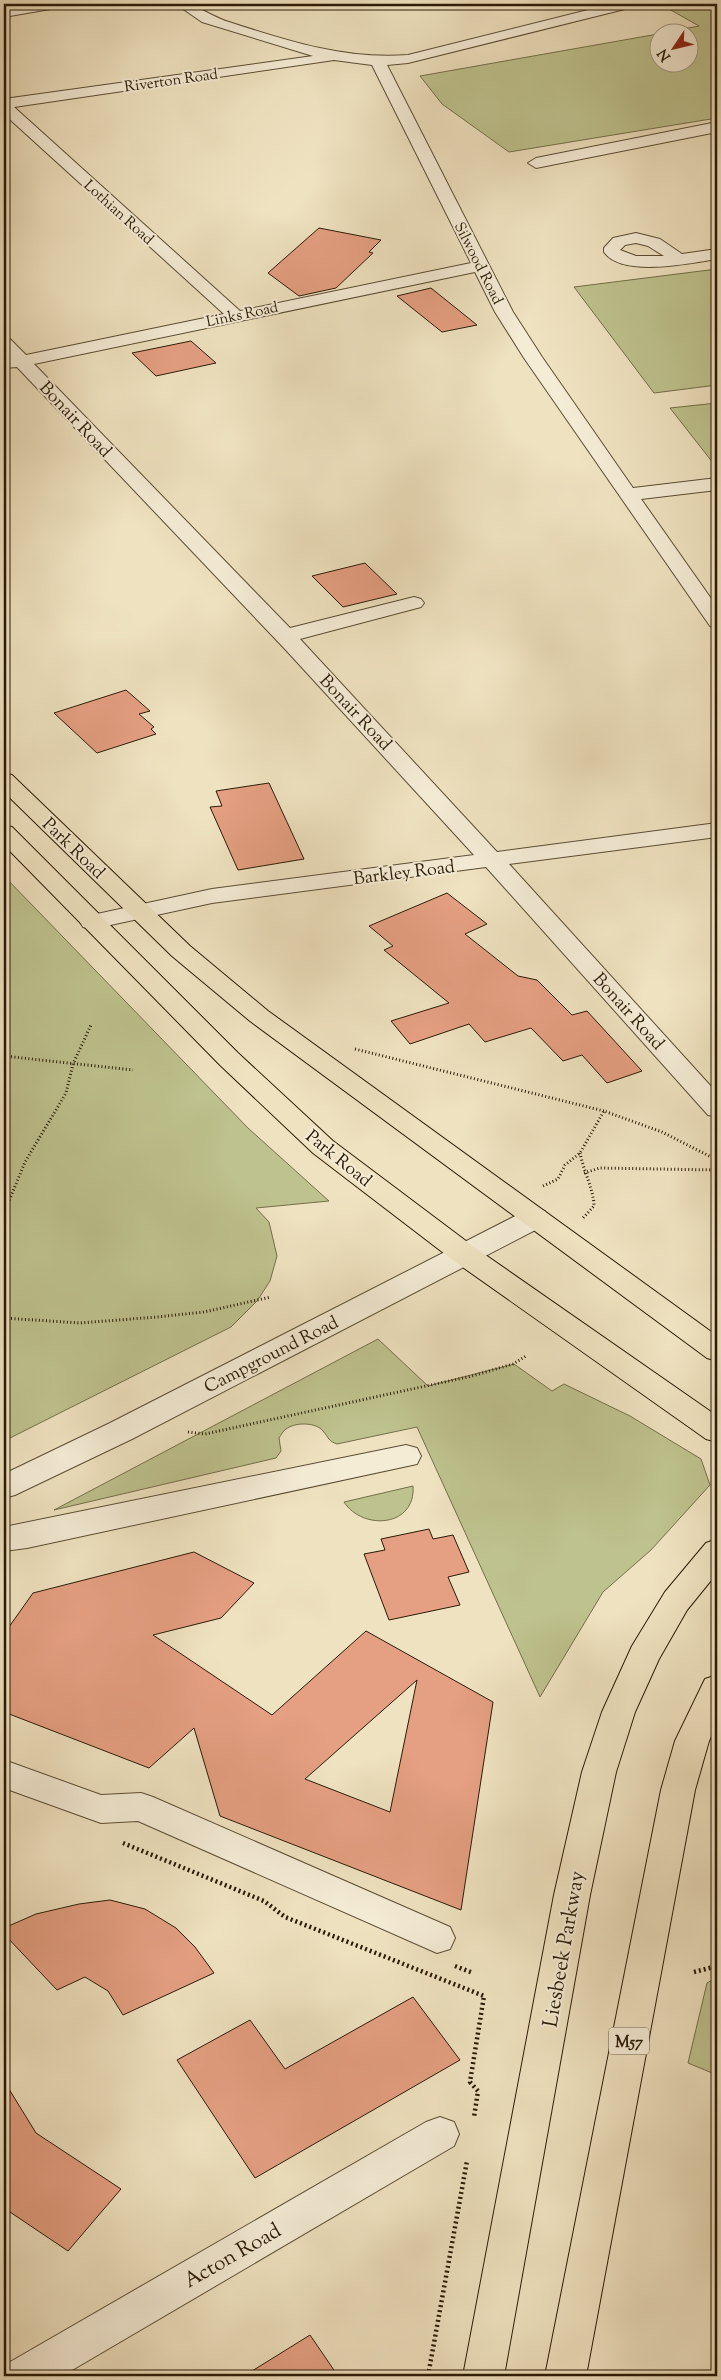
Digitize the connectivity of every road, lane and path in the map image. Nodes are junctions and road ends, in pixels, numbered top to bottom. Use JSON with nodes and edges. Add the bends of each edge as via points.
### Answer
{"nodes":[{"id":1,"x":56,"y":4,"type":"edge"},
{"id":2,"x":183,"y":4,"type":"edge"},
{"id":3,"x":628,"y":4,"type":"edge"},
{"id":4,"x":4,"y":12,"type":"edge"},
{"id":5,"x":339,"y":57,"type":"junction"},
{"id":6,"x":377,"y":61,"type":"junction"},
{"id":7,"x":4,"y":105,"type":"edge"},
{"id":8,"x":717,"y":126,"type":"edge"},
{"id":9,"x":536,"y":163,"type":"dead end"},
{"id":10,"x":717,"y":254,"type":"edge"},
{"id":11,"x":676,"y":258,"type":"dead end"},
{"id":12,"x":481,"y":266,"type":"junction"},
{"id":13,"x":236,"y":316,"type":"junction"},
{"id":14,"x":4,"y":343,"type":"edge"},
{"id":15,"x":13,"y":363,"type":"edge"},
{"id":16,"x":717,"y":484,"type":"edge"},
{"id":17,"x":629,"y":494,"type":"junction"},
{"id":18,"x":414,"y":603,"type":"dead end"},
{"id":19,"x":717,"y":622,"type":"edge"},
{"id":20,"x":285,"y":636,"type":"junction"},
{"id":21,"x":4,"y":780,"type":"edge"},
{"id":22,"x":717,"y":830,"type":"edge"},
{"id":23,"x":4,"y":832,"type":"edge"},
{"id":24,"x":492,"y":860,"type":"junction"},
{"id":25,"x":139,"y":910,"type":"junction"},
{"id":26,"x":92,"y":922,"type":"junction"},
{"id":27,"x":91,"y":1025,"type":"dead end"},
{"id":28,"x":351,"y":1048,"type":"dead end"},
{"id":29,"x":4,"y":1056,"type":"edge"},
{"id":30,"x":73,"y":1064,"type":"junction"},
{"id":31,"x":133,"y":1070,"type":"dead end"},
{"id":32,"x":717,"y":1109,"type":"edge"},
{"id":33,"x":604,"y":1111,"type":"junction"},
{"id":34,"x":580,"y":1153,"type":"junction"},
{"id":35,"x":717,"y":1160,"type":"edge"},
{"id":36,"x":717,"y":1170,"type":"edge"},
{"id":37,"x":584,"y":1173,"type":"junction"},
{"id":38,"x":541,"y":1187,"type":"dead end"},
{"id":39,"x":4,"y":1212,"type":"edge"},
{"id":40,"x":535,"y":1218,"type":"junction"},
{"id":41,"x":578,"y":1222,"type":"dead end"},
{"id":42,"x":464,"y":1254,"type":"junction"},
{"id":43,"x":271,"y":1297,"type":"dead end"},
{"id":44,"x":4,"y":1318,"type":"edge"},
{"id":45,"x":717,"y":1351,"type":"edge"},
{"id":46,"x":526,"y":1356,"type":"dead end"},
{"id":47,"x":717,"y":1431,"type":"edge"},
{"id":48,"x":188,"y":1432,"type":"dead end"},
{"id":49,"x":406,"y":1456,"type":"dead end"},
{"id":50,"x":4,"y":1487,"type":"edge"},
{"id":51,"x":4,"y":1539,"type":"edge"},
{"id":52,"x":717,"y":1551,"type":"edge"},
{"id":53,"x":717,"y":1688,"type":"edge"},
{"id":54,"x":4,"y":1774,"type":"edge"},
{"id":55,"x":101,"y":1810,"type":"junction"},
{"id":56,"x":437,"y":1938,"type":"dead end"},
{"id":57,"x":717,"y":1966,"type":"edge"},
{"id":58,"x":694,"y":1972,"type":"dead end"},
{"id":59,"x":460,"y":2137,"type":"junction"},
{"id":60,"x":24,"y":2376,"type":"edge"},
{"id":61,"x":428,"y":2376,"type":"edge"},
{"id":62,"x":483,"y":2376,"type":"edge"},
{"id":63,"x":565,"y":2376,"type":"edge"}],
"edges":[{"from":1,"to":4,"type":"street"},
{"from":2,"to":5,"type":"street","via":[[214,22]]},
{"from":3,"to":6,"type":"street","via":[[408,59]]},
{"from":5,"to":6,"type":"street"},
{"from":5,"to":7,"type":"street","name":"Riverton Road"},
{"from":6,"to":12,"type":"street","name":"Silwood Road"},
{"from":7,"to":13,"type":"street","name":"Lothian Road"},
{"from":8,"to":9,"type":"street"},
{"from":10,"to":11,"type":"street"},
{"from":12,"to":13,"type":"street","name":"Links Road"},
{"from":12,"to":17,"type":"street","name":"Silwood Road","via":[[504,312],[533,358]]},
{"from":13,"to":15,"type":"street","name":"Links Road"},
{"from":14,"to":15,"type":"street","name":"Bonair Road"},
{"from":15,"to":20,"type":"street","name":"Bonair Road"},
{"from":16,"to":17,"type":"street"},
{"from":17,"to":19,"type":"street","name":"Silwood Road"},
{"from":18,"to":20,"type":"street"},
{"from":20,"to":24,"type":"street","name":"Bonair Road"},
{"from":21,"to":25,"type":"main road","name":"Park Road"},
{"from":22,"to":24,"type":"street","name":"Barkley Road"},
{"from":23,"to":26,"type":"main road","name":"Park Road"},
{"from":24,"to":25,"type":"street","name":"Barkley Road","via":[[212,896]]},
{"from":24,"to":32,"type":"street","name":"Bonair Road"},
{"from":25,"to":26,"type":"street","name":"Barkley Road"},
{"from":25,"to":40,"type":"main road","name":"Park Road","via":[[181,951],[259,1016]]},
{"from":26,"to":42,"type":"main road","name":"Park Road","via":[[316,1141]]},
{"from":27,"to":30,"type":"path"},
{"from":28,"to":33,"type":"path"},
{"from":29,"to":30,"type":"path"},
{"from":30,"to":31,"type":"path"},
{"from":30,"to":39,"type":"path","via":[[66,1093],[25,1162]]},
{"from":33,"to":34,"type":"path"},
{"from":33,"to":35,"type":"path","via":[[647,1124]]},
{"from":34,"to":37,"type":"path"},
{"from":34,"to":38,"type":"path","via":[[565,1165],[558,1179]]},
{"from":36,"to":37,"type":"path","via":[[600,1168]]},
{"from":37,"to":41,"type":"path","via":[[594,1206]]},
{"from":40,"to":42,"type":"street","name":"Campground Road"},
{"from":40,"to":45,"type":"main road","name":"Park Road"},
{"from":42,"to":47,"type":"main road","name":"Park Road"},
{"from":42,"to":50,"type":"street","name":"Campground Road","via":[[121,1431]]},
{"from":43,"to":44,"type":"path","via":[[204,1312],[157,1318],[80,1323]]},
{"from":46,"to":48,"type":"path","via":[[513,1364],[472,1376],[205,1434]]},
{"from":49,"to":51,"type":"street"},
{"from":52,"to":62,"type":"main road","name":"Liesbeek Parkway","via":[[677,1599],[654,1638],[632,1680],[602,1756],[582,1841]]},
{"from":53,"to":63,"type":"main road","number":"M57","via":[[692,1741],[676,1799]]},
{"from":54,"to":55,"type":"street"},
{"from":55,"to":56,"type":"street","via":[[141,1807]]},
{"from":55,"to":59,"type":"path","via":[[119,1841],[264,1901],[285,1917],[484,1996],[470,2082],[478,2091]]},
{"from":57,"to":58,"type":"path"},
{"from":59,"to":60,"type":"street","name":"Acton Road"},
{"from":59,"to":61,"type":"path"}]}
